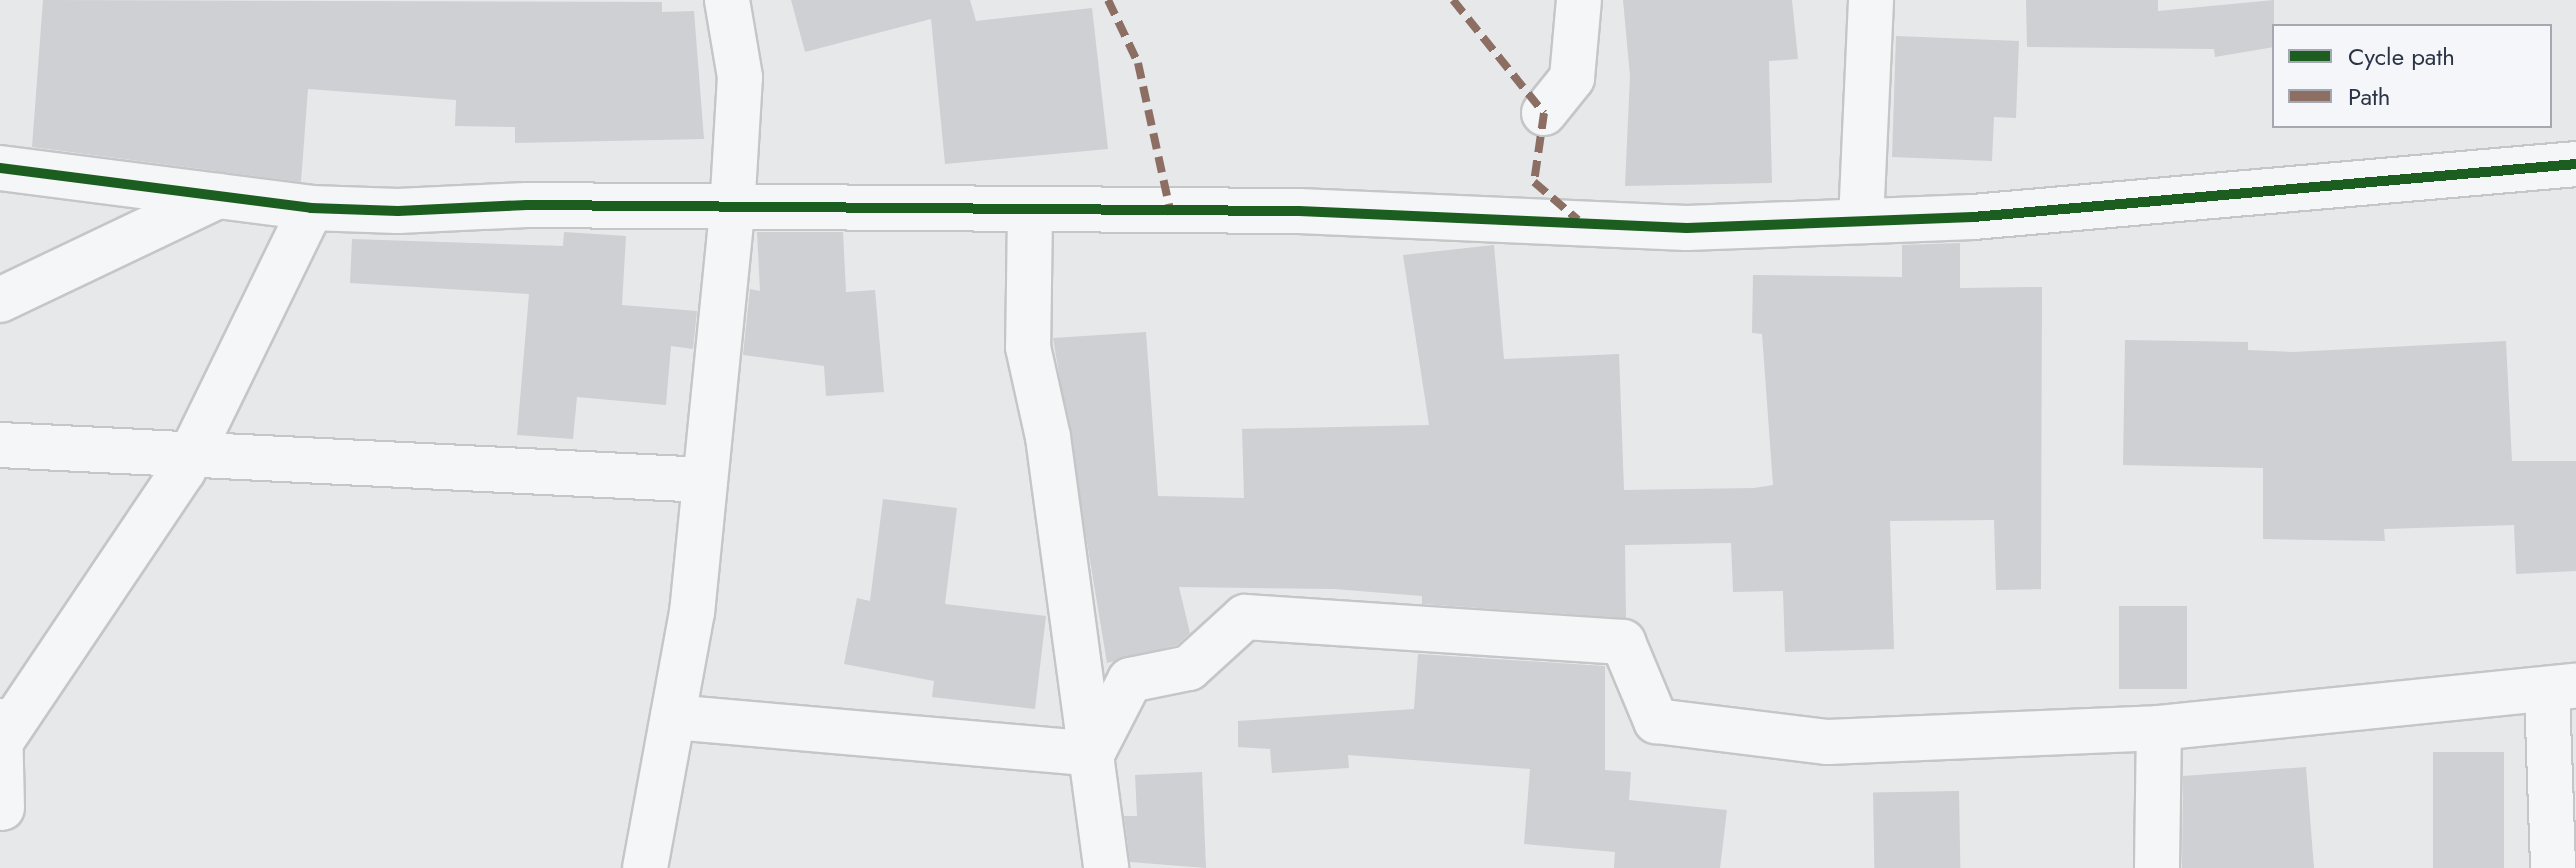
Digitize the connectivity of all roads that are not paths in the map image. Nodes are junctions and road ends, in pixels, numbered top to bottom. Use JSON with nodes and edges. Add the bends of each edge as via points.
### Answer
{"nodes":[{"id":1,"x":727,"y":0,"type":"edge"},
{"id":2,"x":1579,"y":0,"type":"edge"},
{"id":3,"x":1871,"y":0,"type":"edge"},
{"id":4,"x":1544,"y":113,"type":"dead end"},
{"id":5,"x":2576,"y":164,"type":"edge"},
{"id":6,"x":0,"y":168,"type":"edge"},
{"id":7,"x":218,"y":196,"type":"junction"},
{"id":8,"x":311,"y":208,"type":"junction"},
{"id":9,"x":732,"y":211,"type":"junction"},
{"id":10,"x":1030,"y":212,"type":"junction"},
{"id":11,"x":1861,"y":221,"type":"junction"},
{"id":12,"x":0,"y":300,"type":"edge"},
{"id":13,"x":0,"y":445,"type":"edge"},
{"id":14,"x":192,"y":454,"type":"junction"},
{"id":15,"x":705,"y":480,"type":"junction"},
{"id":16,"x":2561,"y":690,"type":"edge"},
{"id":17,"x":673,"y":717,"type":"junction"},
{"id":18,"x":0,"y":721,"type":"edge"},
{"id":19,"x":2159,"y":728,"type":"junction"},
{"id":20,"x":0,"y":743,"type":"edge"},
{"id":21,"x":1092,"y":754,"type":"junction"},
{"id":22,"x":2,"y":808,"type":"edge"},
{"id":23,"x":645,"y":868,"type":"edge"},
{"id":24,"x":1106,"y":868,"type":"edge"},
{"id":25,"x":2157,"y":868,"type":"edge"},
{"id":26,"x":2553,"y":868,"type":"edge"}],
"edges":[{"from":1,"to":9,"type":"street","via":[[740,77]]},
{"from":2,"to":4,"type":"street","via":[[1572,78]]},
{"from":3,"to":11,"type":"street"},
{"from":5,"to":11,"type":"street"},
{"from":6,"to":7,"type":"street"},
{"from":7,"to":8,"type":"street"},
{"from":7,"to":12,"type":"street"},
{"from":8,"to":9,"type":"street"},
{"from":8,"to":14,"type":"street"},
{"from":9,"to":10,"type":"street"},
{"from":9,"to":15,"type":"street"},
{"from":10,"to":11,"type":"street","via":[[1508,216],[1687,228]]},
{"from":10,"to":21,"type":"street","via":[[1028,347],[1048,437]]},
{"from":13,"to":14,"type":"street"},
{"from":14,"to":15,"type":"street"},
{"from":14,"to":20,"type":"street"},
{"from":15,"to":17,"type":"street"},
{"from":16,"to":19,"type":"street"},
{"from":16,"to":26,"type":"street"},
{"from":17,"to":21,"type":"street"},
{"from":17,"to":23,"type":"street"},
{"from":18,"to":20,"type":"street"},
{"from":19,"to":21,"type":"street","via":[[1812,740],[1656,721],[1623,642],[1245,617],[1189,668],[1130,680]]},
{"from":19,"to":25,"type":"street"},
{"from":20,"to":22,"type":"street"},
{"from":21,"to":24,"type":"street"}]}
